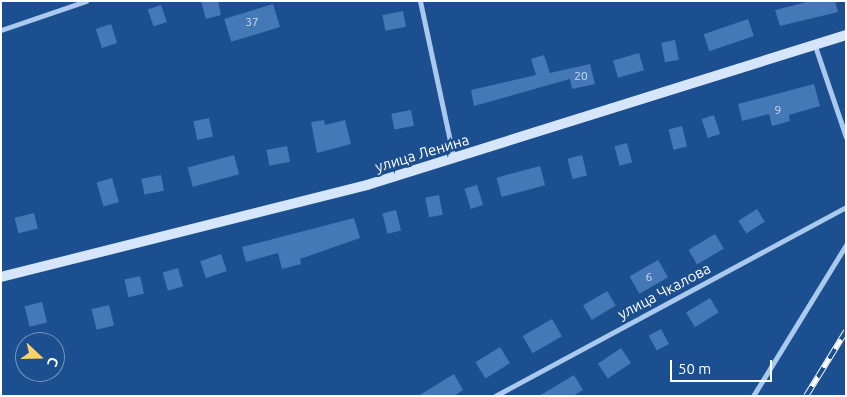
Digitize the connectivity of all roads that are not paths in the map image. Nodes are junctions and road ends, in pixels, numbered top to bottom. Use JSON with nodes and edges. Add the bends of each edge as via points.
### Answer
{"nodes":[{"id":1,"x":86,"y":1,"type":"edge"},
{"id":2,"x":420,"y":1,"type":"edge"},
{"id":3,"x":1,"y":30,"type":"edge"},
{"id":4,"x":846,"y":35,"type":"edge"},
{"id":5,"x":815,"y":46,"type":"junction"},
{"id":6,"x":846,"y":137,"type":"edge"},
{"id":7,"x":454,"y":159,"type":"junction"},
{"id":8,"x":846,"y":207,"type":"edge"},
{"id":9,"x":846,"y":245,"type":"edge"},
{"id":10,"x":1,"y":277,"type":"edge"},
{"id":11,"x":495,"y":396,"type":"edge"},
{"id":12,"x":753,"y":396,"type":"edge"}],
"edges":[{"from":1,"to":3,"type":"street"},
{"from":2,"to":7,"type":"street"},
{"from":4,"to":5,"type":"main road","name":"улица Ленина"},
{"from":5,"to":6,"type":"street"},
{"from":5,"to":7,"type":"main road","name":"улица Ленина"},
{"from":7,"to":10,"type":"main road","name":"улица Ленина"},
{"from":8,"to":11,"type":"street","name":"улица Чкалова"},
{"from":9,"to":12,"type":"street"}]}
